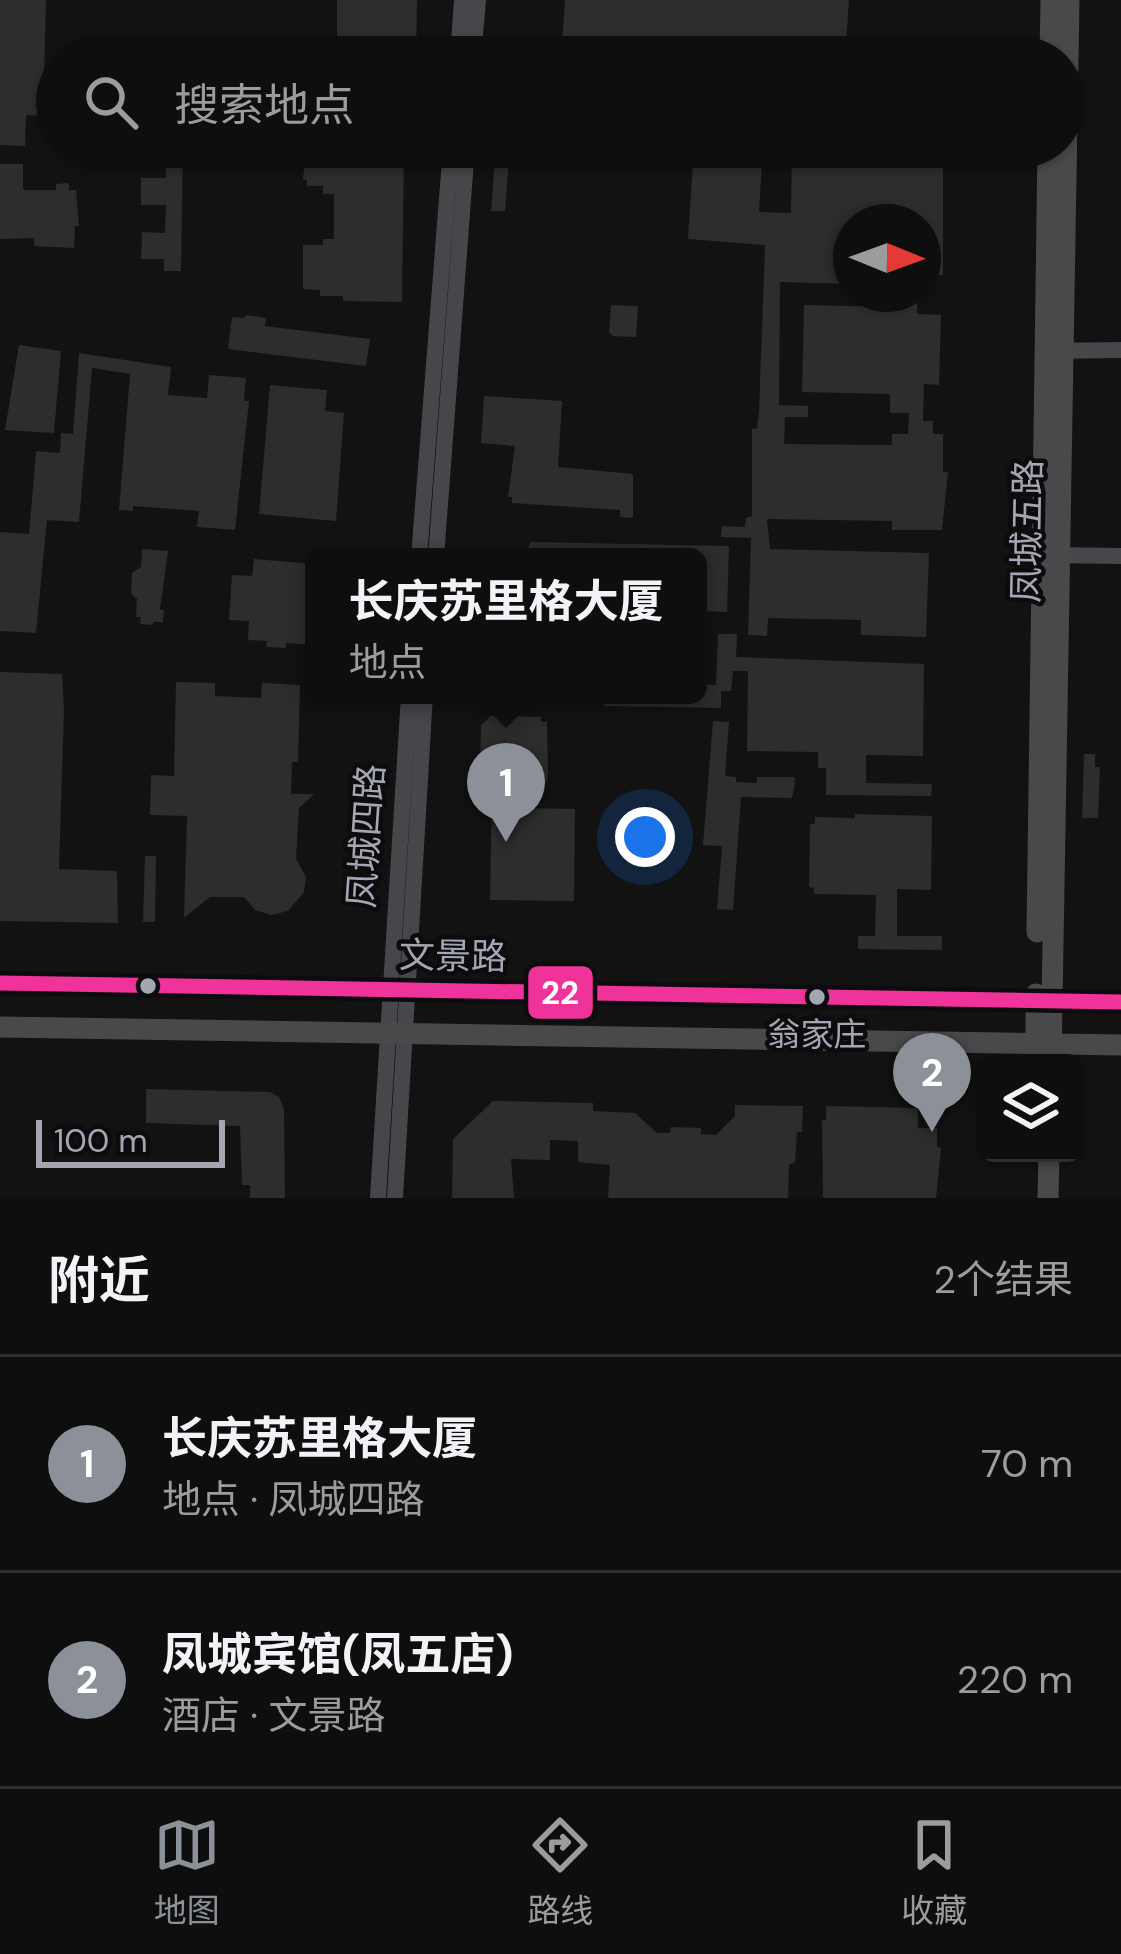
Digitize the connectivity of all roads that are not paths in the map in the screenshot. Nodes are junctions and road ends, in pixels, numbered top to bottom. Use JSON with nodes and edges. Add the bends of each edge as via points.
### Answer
{"nodes":[{"id":1,"x":462,"y":0,"type":"edge"},
{"id":2,"x":478,"y":0,"type":"edge"},
{"id":3,"x":1051,"y":0,"type":"edge"},
{"id":4,"x":1069,"y":0,"type":"edge"},
{"id":5,"x":459,"y":36,"type":"edge"},
{"id":6,"x":475,"y":36,"type":"edge"},
{"id":7,"x":1050,"y":36,"type":"edge"},
{"id":8,"x":1067,"y":36,"type":"edge"},
{"id":9,"x":449,"y":168,"type":"edge"},
{"id":10,"x":464,"y":168,"type":"edge"},
{"id":11,"x":1049,"y":168,"type":"edge"},
{"id":12,"x":1062,"y":168,"type":"edge"},
{"id":13,"x":1121,"y":350,"type":"edge"},
{"id":14,"x":1054,"y":351,"type":"junction"},
{"id":15,"x":420,"y":548,"type":"edge"},
{"id":16,"x":437,"y":548,"type":"edge"},
{"id":17,"x":1050,"y":555,"type":"junction"},
{"id":18,"x":1121,"y":556,"type":"edge"},
{"id":19,"x":409,"y":704,"type":"edge"},
{"id":20,"x":424,"y":704,"type":"edge"},
{"id":21,"x":0,"y":983,"type":"edge"},
{"id":22,"x":397,"y":988,"type":"junction"},
{"id":23,"x":1043,"y":999,"type":"junction"},
{"id":24,"x":1121,"y":1002,"type":"edge"},
{"id":25,"x":0,"y":1028,"type":"edge"},
{"id":26,"x":395,"y":1035,"type":"junction"},
{"id":27,"x":1121,"y":1045,"type":"edge"},
{"id":28,"x":1043,"y":1053,"type":"edge"},
{"id":29,"x":1034,"y":1162,"type":"edge"},
{"id":30,"x":1049,"y":1162,"type":"edge"},
{"id":31,"x":378,"y":1198,"type":"edge"},
{"id":32,"x":395,"y":1198,"type":"edge"},
{"id":33,"x":1033,"y":1198,"type":"edge"},
{"id":34,"x":1048,"y":1198,"type":"edge"}],
"edges":[{"from":1,"to":5,"type":"street"},
{"from":2,"to":6,"type":"street"},
{"from":3,"to":7,"type":"main road"},
{"from":4,"to":8,"type":"main road","name":"凤城五路"},
{"from":9,"to":15,"type":"street"},
{"from":10,"to":16,"type":"street"},
{"from":11,"to":14,"type":"main road","name":"凤城五路"},
{"from":12,"to":14,"type":"main road","name":"凤城五路"},
{"from":13,"to":14,"type":"street"},
{"from":14,"to":17,"type":"main road","name":"凤城五路"},
{"from":17,"to":18,"type":"street"},
{"from":17,"to":23,"type":"main road","name":"凤城五路"},
{"from":19,"to":22,"type":"street","name":"凤城四路"},
{"from":20,"to":22,"type":"street","name":"凤城四路"},
{"from":21,"to":22,"type":"main road","name":"文景路"},
{"from":22,"to":23,"type":"main road","name":"文景路"},
{"from":22,"to":26,"type":"street","name":"凤城四路"},
{"from":23,"to":24,"type":"main road","name":"文景路"},
{"from":23,"to":28,"type":"main road","name":"凤城五路"},
{"from":25,"to":26,"type":"main road"},
{"from":26,"to":28,"type":"main road"},
{"from":26,"to":31,"type":"street","name":"凤城四路"},
{"from":26,"to":32,"type":"street","name":"凤城四路"},
{"from":27,"to":28,"type":"main road"},
{"from":29,"to":33,"type":"main road"},
{"from":30,"to":34,"type":"main road"}]}
